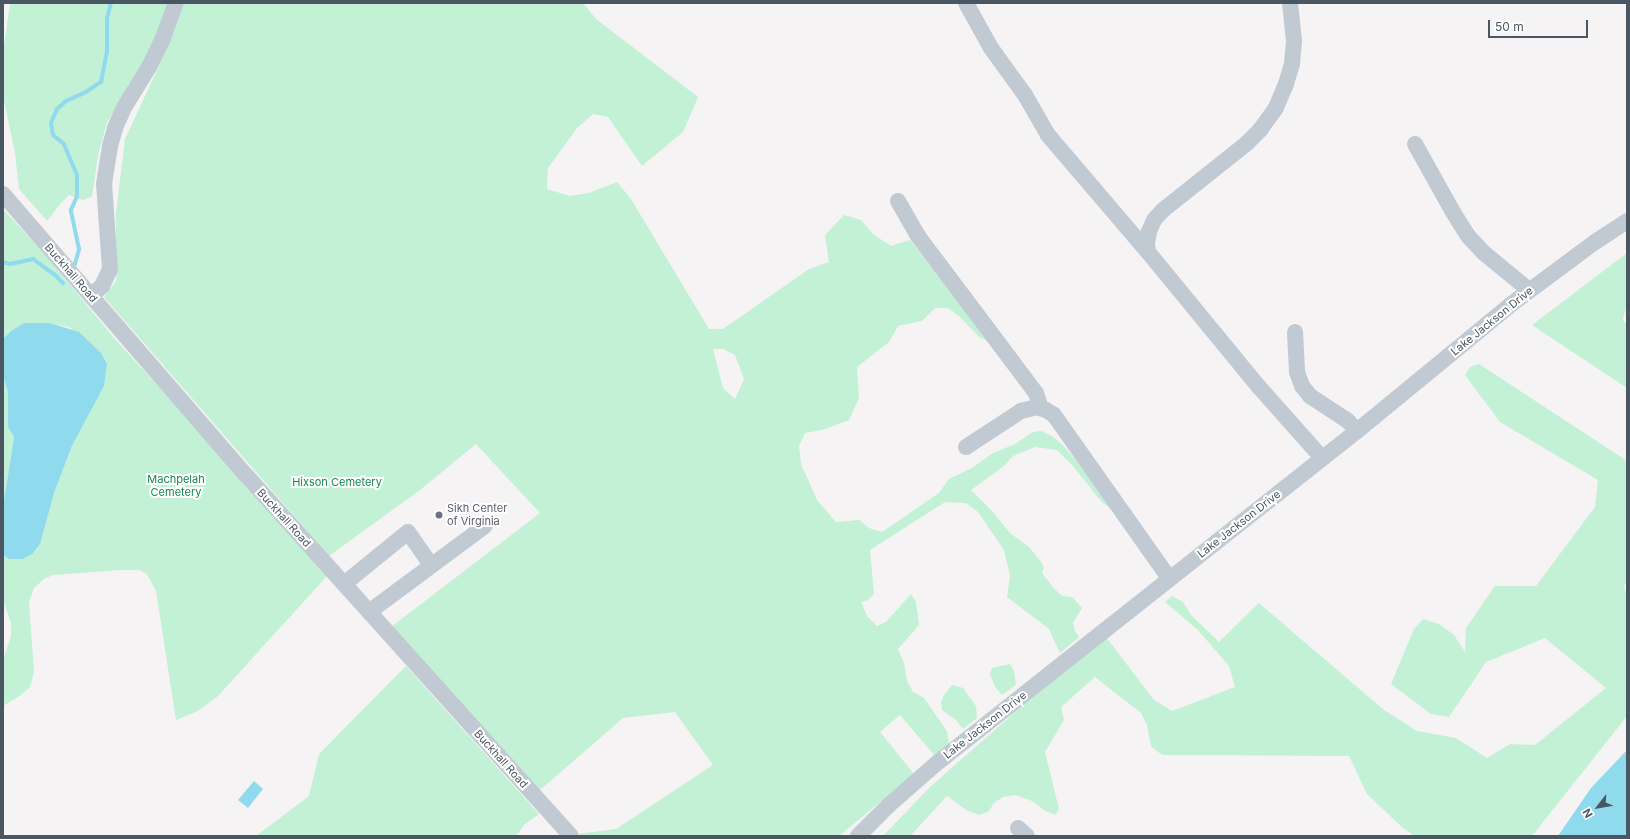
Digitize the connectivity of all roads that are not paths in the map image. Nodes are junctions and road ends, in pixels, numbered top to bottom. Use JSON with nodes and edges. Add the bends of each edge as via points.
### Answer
{"nodes":[{"id":1,"x":176,"y":3,"type":"edge"},
{"id":2,"x":966,"y":3,"type":"edge"},
{"id":3,"x":1290,"y":3,"type":"edge"},
{"id":4,"x":1415,"y":144,"type":"dead end"},
{"id":5,"x":3,"y":194,"type":"edge"},
{"id":6,"x":898,"y":201,"type":"dead end"},
{"id":7,"x":1627,"y":221,"type":"edge"},
{"id":8,"x":1148,"y":252,"type":"junction"},
{"id":9,"x":1529,"y":290,"type":"junction"},
{"id":10,"x":91,"y":296,"type":"junction"},
{"id":11,"x":1295,"y":332,"type":"dead end"},
{"id":12,"x":1041,"y":408,"type":"junction"},
{"id":13,"x":1357,"y":431,"type":"junction"},
{"id":14,"x":966,"y":447,"type":"dead end"},
{"id":15,"x":1322,"y":458,"type":"junction"},
{"id":16,"x":485,"y":526,"type":"dead end"},
{"id":17,"x":431,"y":565,"type":"junction"},
{"id":18,"x":1169,"y":578,"type":"junction"},
{"id":19,"x":344,"y":584,"type":"junction"},
{"id":20,"x":369,"y":612,"type":"junction"},
{"id":21,"x":571,"y":836,"type":"edge"},
{"id":22,"x":858,"y":836,"type":"edge"}],
"edges":[{"from":1,"to":10,"type":"street","via":[[149,67],[125,106],[110,146],[104,184],[110,269],[102,286]]},
{"from":2,"to":8,"type":"street","via":[[991,48],[1025,95],[1048,135]]},
{"from":3,"to":8,"type":"street","via":[[1294,41],[1292,64],[1276,108],[1246,144],[1184,192],[1154,220],[1149,231]]},
{"from":4,"to":9,"type":"street","via":[[1468,236],[1484,253]]},
{"from":5,"to":10,"type":"street","name":"Buckhall Road"},
{"from":6,"to":12,"type":"street","via":[[918,236],[1036,393]]},
{"from":7,"to":9,"type":"street","name":"Lake Jackson Drive"},
{"from":8,"to":15,"type":"street","via":[[1259,387]]},
{"from":9,"to":13,"type":"street","name":"Lake Jackson Drive"},
{"from":10,"to":19,"type":"street","name":"Buckhall Road"},
{"from":11,"to":13,"type":"street","via":[[1296,372],[1302,386],[1310,396],[1348,421]]},
{"from":12,"to":14,"type":"street","via":[[1021,411]]},
{"from":12,"to":18,"type":"street","via":[[1054,415]]},
{"from":13,"to":15,"type":"street","name":"Lake Jackson Drive"},
{"from":15,"to":18,"type":"street","name":"Lake Jackson Drive"},
{"from":16,"to":17,"type":"street"},
{"from":17,"to":19,"type":"street","via":[[408,532]]},
{"from":17,"to":20,"type":"street"},
{"from":18,"to":22,"type":"street","name":"Lake Jackson Drive","via":[[937,763]]},
{"from":19,"to":20,"type":"street","name":"Buckhall Road"},
{"from":20,"to":21,"type":"street","name":"Buckhall Road"}]}
